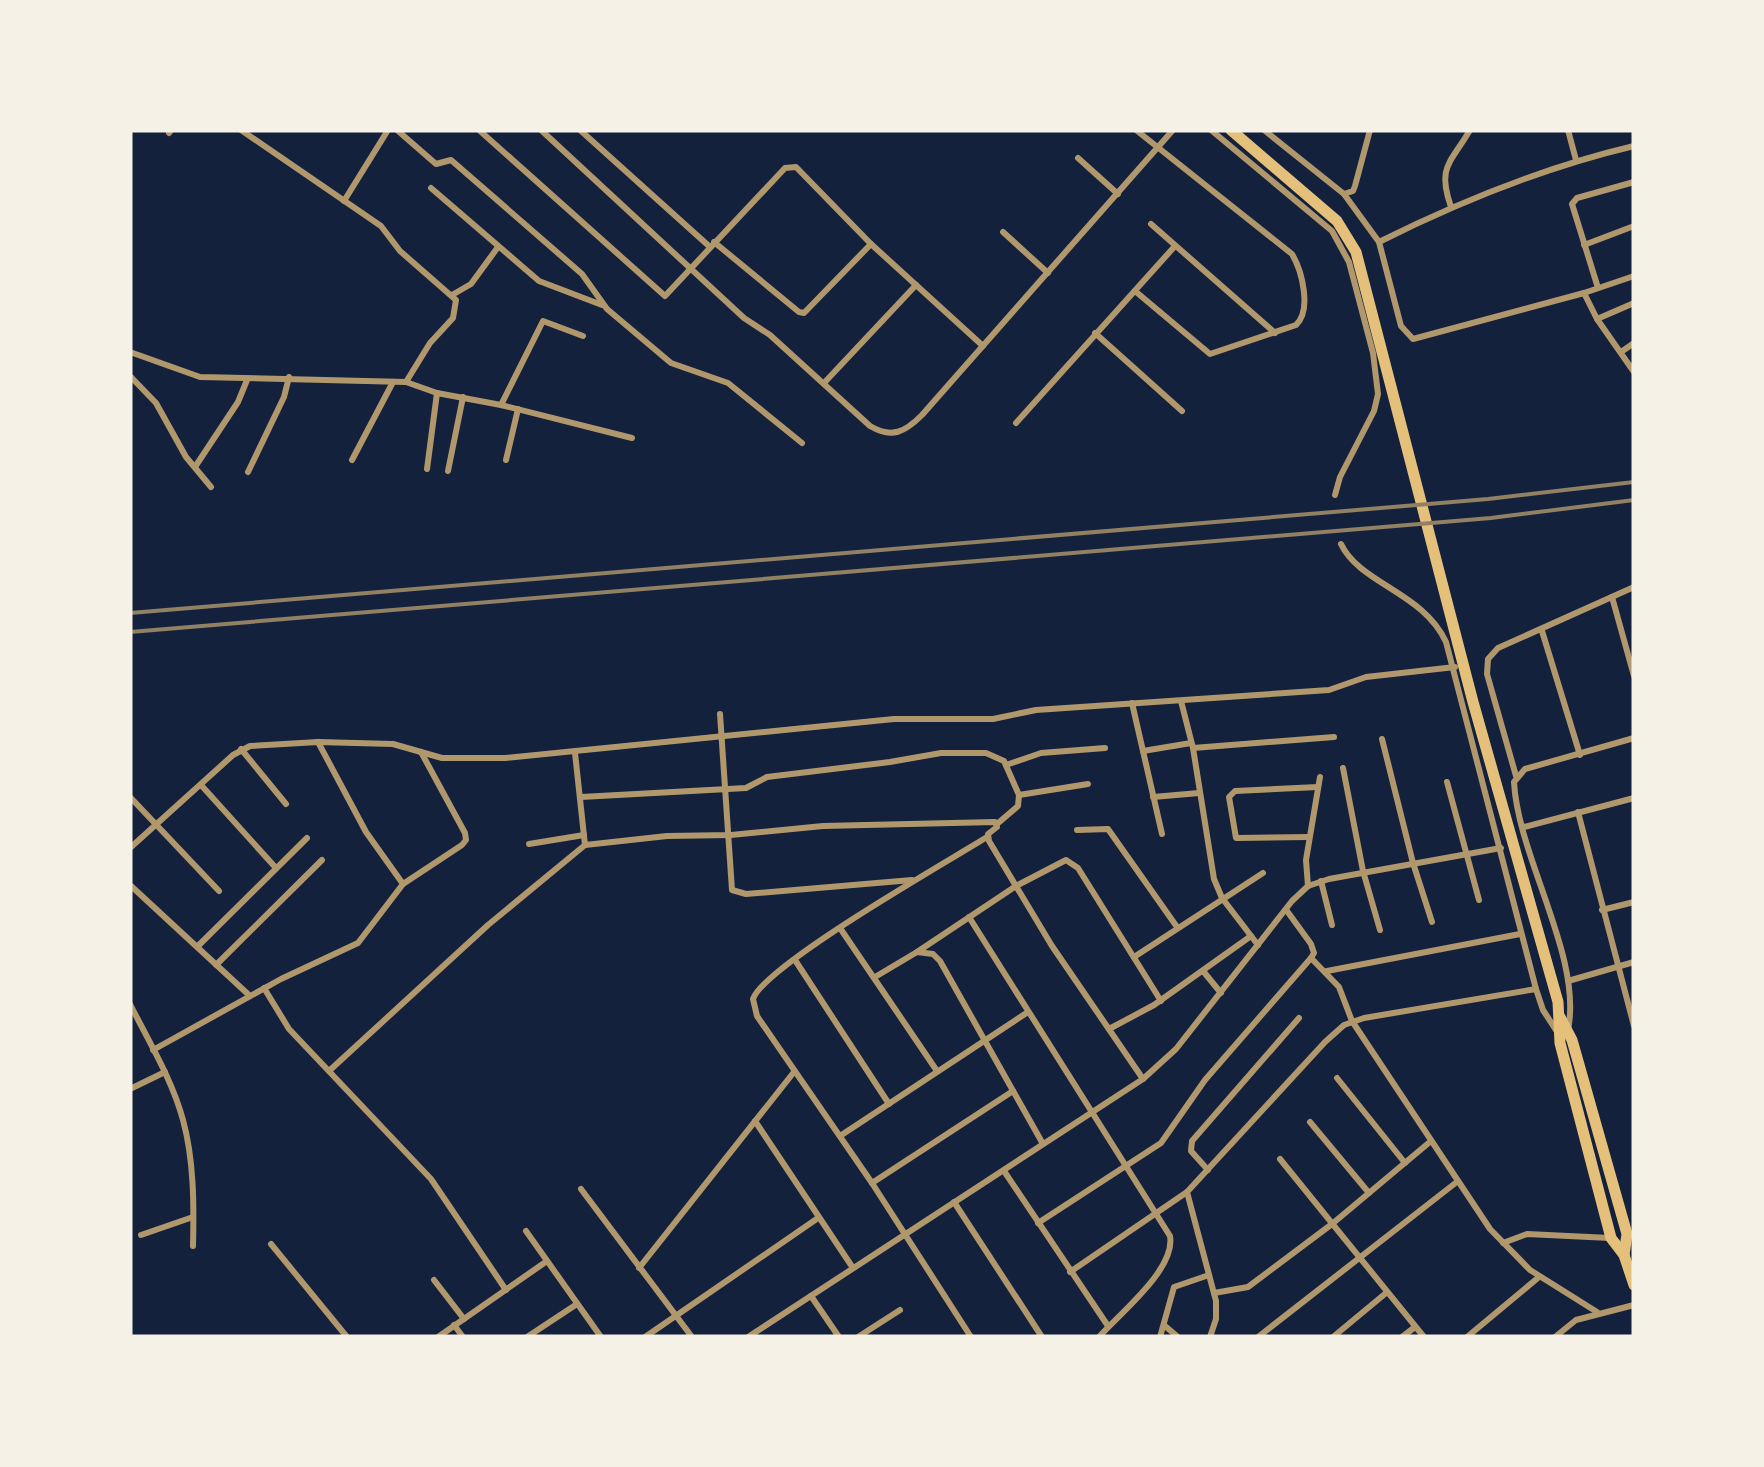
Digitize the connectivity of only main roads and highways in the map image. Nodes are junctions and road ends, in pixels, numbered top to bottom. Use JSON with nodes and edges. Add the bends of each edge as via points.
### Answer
{"nodes":[{"id":1,"x":1231,"y":130,"type":"edge"},
{"id":2,"x":1563,"y":1030,"type":"junction"},
{"id":3,"x":1628,"y":1262,"type":"edge"},
{"id":4,"x":1634,"y":1285,"type":"edge"}],
"edges":[{"from":1,"to":2,"type":"main road","via":[[1337,222],[1356,252]]},
{"from":2,"to":3,"type":"main road","via":[[1627,1234]]},
{"from":2,"to":3,"type":"main road","via":[[1611,1238]]},
{"from":3,"to":4,"type":"main road"}]}
